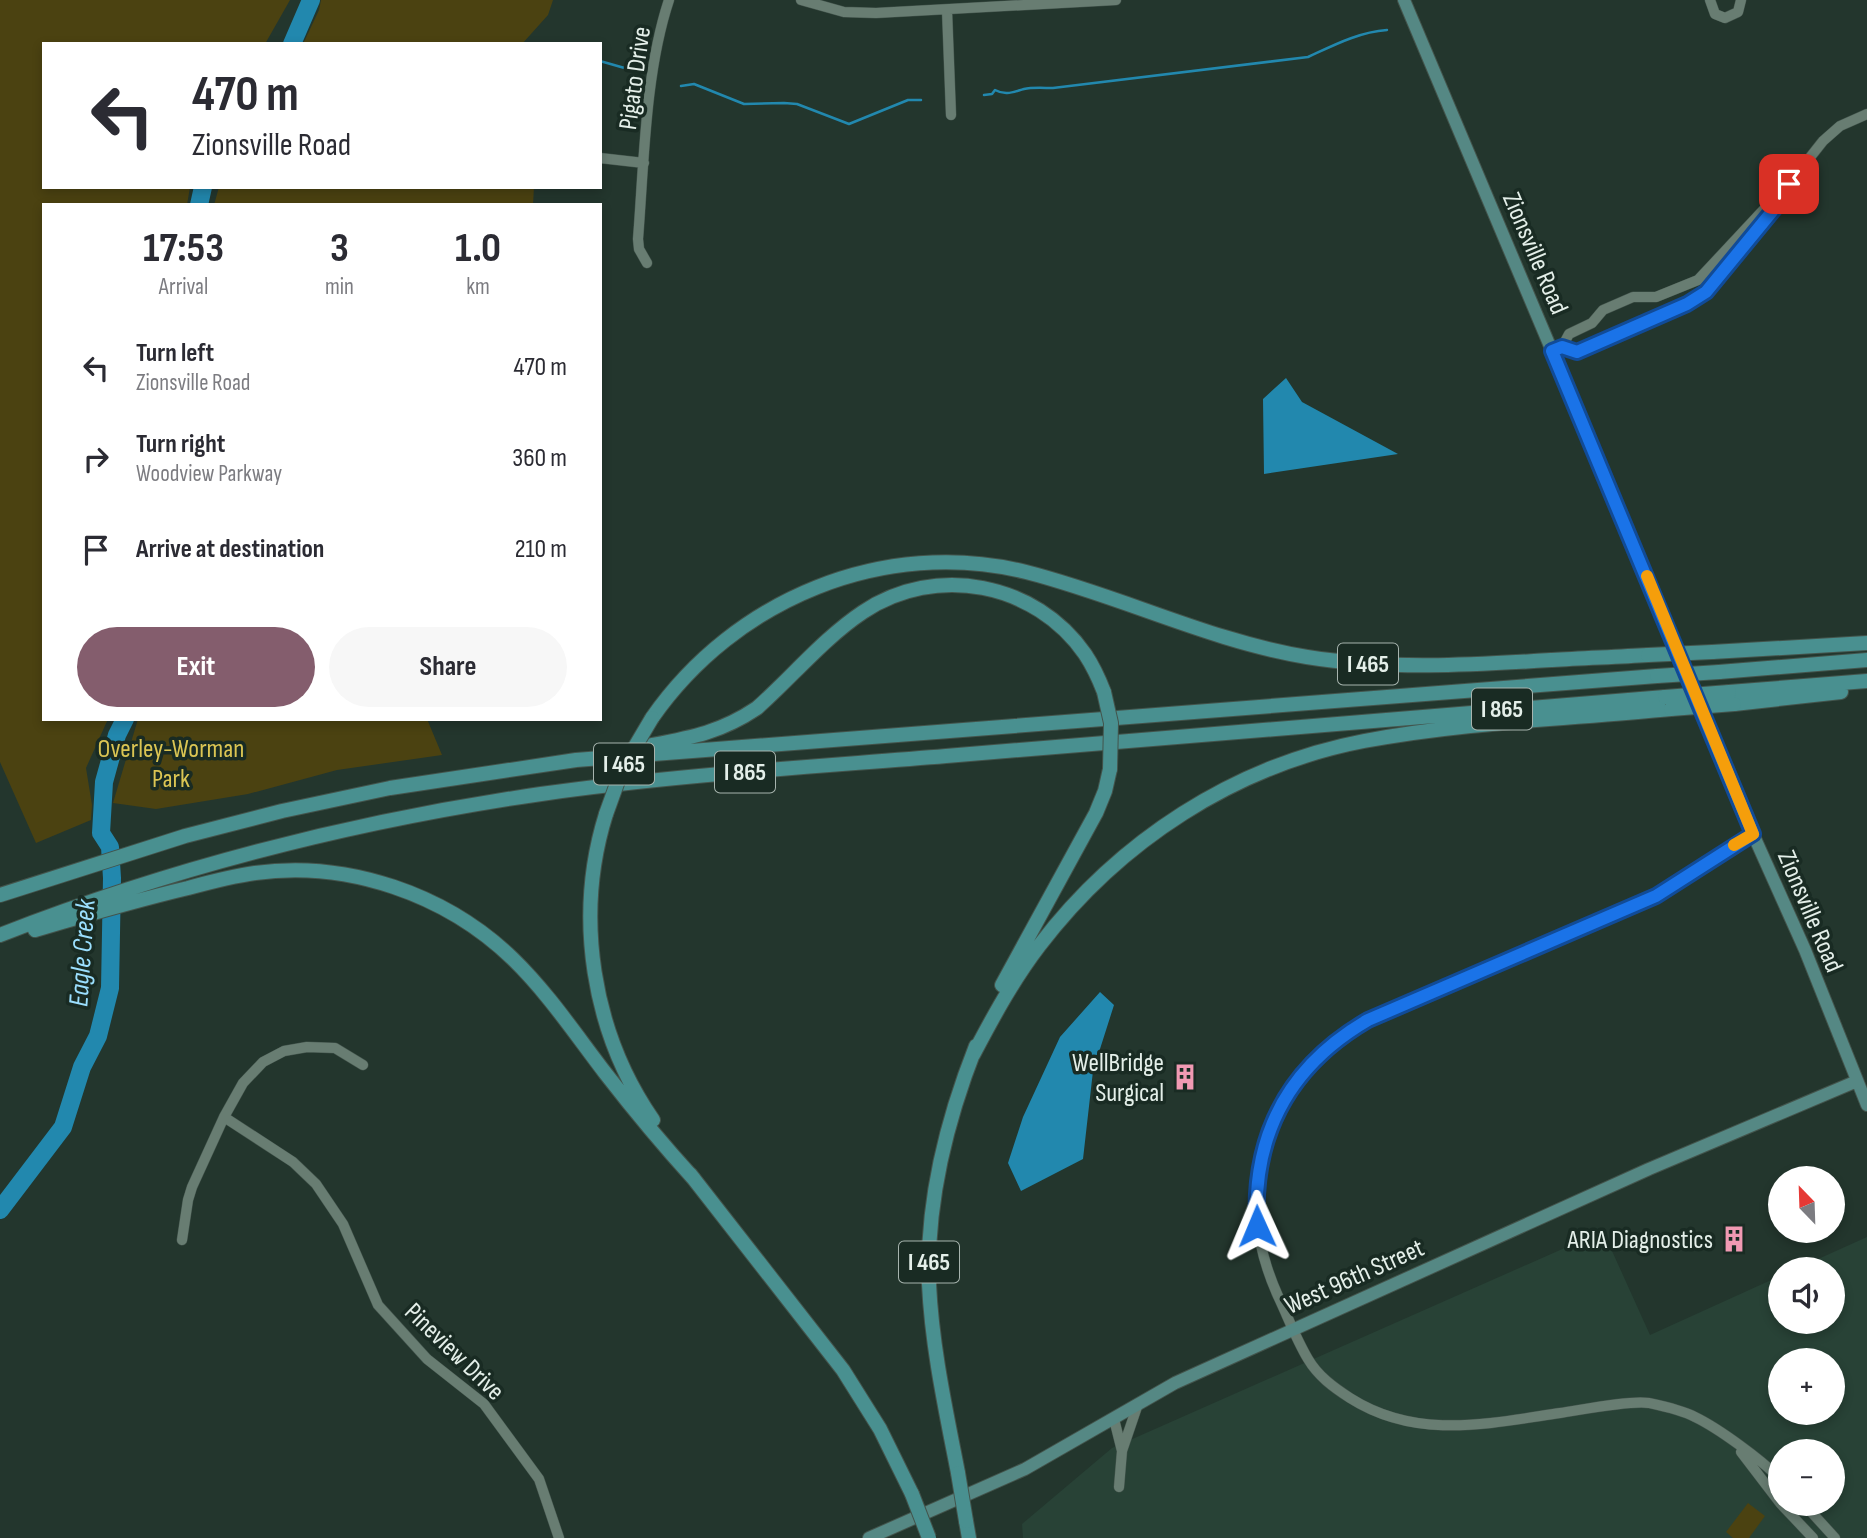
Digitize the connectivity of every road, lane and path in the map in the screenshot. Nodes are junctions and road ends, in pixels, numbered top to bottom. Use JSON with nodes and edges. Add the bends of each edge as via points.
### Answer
{"nodes":[{"id":1,"x":669,"y":0,"type":"edge"},
{"id":2,"x":801,"y":0,"type":"edge"},
{"id":3,"x":1104,"y":0,"type":"edge"},
{"id":4,"x":1116,"y":0,"type":"edge"},
{"id":5,"x":1404,"y":0,"type":"edge"},
{"id":6,"x":1710,"y":0,"type":"edge"},
{"id":7,"x":1741,"y":0,"type":"edge"},
{"id":8,"x":947,"y":10,"type":"junction"},
{"id":9,"x":1867,"y":114,"type":"edge"},
{"id":10,"x":951,"y":115,"type":"dead end"},
{"id":11,"x":602,"y":158,"type":"edge"},
{"id":12,"x":644,"y":163,"type":"junction"},
{"id":13,"x":1789,"y":184,"type":"junction"},
{"id":14,"x":647,"y":263,"type":"dead end"},
{"id":15,"x":1557,"y":349,"type":"junction"},
{"id":16,"x":1867,"y":643,"type":"edge"},
{"id":17,"x":1867,"y":660,"type":"edge"},
{"id":18,"x":1867,"y":681,"type":"edge"},
{"id":19,"x":1867,"y":690,"type":"edge"},
{"id":20,"x":1732,"y":698,"type":"junction"},
{"id":21,"x":1668,"y":703,"type":"junction"},
{"id":22,"x":576,"y":760,"type":"junction"},
{"id":23,"x":1753,"y":834,"type":"junction"},
{"id":24,"x":0,"y":895,"type":"edge"},
{"id":25,"x":34,"y":926,"type":"junction"},
{"id":26,"x":0,"y":937,"type":"edge"},
{"id":27,"x":973,"y":1055,"type":"junction"},
{"id":28,"x":363,"y":1065,"type":"dead end"},
{"id":29,"x":1862,"y":1079,"type":"edge"},
{"id":30,"x":1867,"y":1105,"type":"edge"},
{"id":31,"x":224,"y":1117,"type":"junction"},
{"id":32,"x":694,"y":1179,"type":"junction"},
{"id":33,"x":183,"y":1240,"type":"dead end"},
{"id":34,"x":1293,"y":1328,"type":"junction"},
{"id":35,"x":1138,"y":1404,"type":"junction"},
{"id":36,"x":1114,"y":1419,"type":"junction"},
{"id":37,"x":1737,"y":1446,"type":"junction"},
{"id":38,"x":1122,"y":1451,"type":"junction"},
{"id":39,"x":1768,"y":1468,"type":"edge"},
{"id":40,"x":1119,"y":1487,"type":"dead end"},
{"id":41,"x":1768,"y":1487,"type":"edge"},
{"id":42,"x":1792,"y":1516,"type":"edge"},
{"id":43,"x":1815,"y":1516,"type":"edge"},
{"id":44,"x":559,"y":1538,"type":"edge"},
{"id":45,"x":869,"y":1538,"type":"edge"},
{"id":46,"x":929,"y":1538,"type":"edge"},
{"id":47,"x":969,"y":1538,"type":"edge"},
{"id":48,"x":1813,"y":1538,"type":"edge"},
{"id":49,"x":1835,"y":1538,"type":"edge"}],
"edges":[{"from":1,"to":12,"type":"street","name":"Pigato Drive","via":[[653,81]]},
{"from":2,"to":8,"type":"street","via":[[844,12]]},
{"from":3,"to":4,"type":"street"},
{"from":3,"to":8,"type":"street"},
{"from":5,"to":15,"type":"main road","name":"Zionsville Road"},
{"from":6,"to":7,"type":"street","via":[[1715,14],[1724,18],[1738,12]]},
{"from":8,"to":10,"type":"street"},
{"from":9,"to":13,"type":"street","via":[[1831,133]]},
{"from":11,"to":12,"type":"street"},
{"from":12,"to":14,"type":"street","name":"Pigato Drive","via":[[638,239]]},
{"from":13,"to":15,"type":"street","via":[[1698,279],[1656,298],[1633,296],[1603,310],[1592,323],[1569,334]]},
{"from":13,"to":15,"type":"street","via":[[1779,203],[1706,292],[1577,352]]},
{"from":15,"to":23,"type":"main road","name":"Zionsville Road"},
{"from":16,"to":32,"type":"highway","number":"I 465","bridge":true,"via":[[1383,665],[1328,660],[1254,644],[1026,572],[979,564],[932,562],[889,567],[801,593],[730,635],[669,695],[623,767],[593,866],[591,942],[599,1001],[615,1050],[637,1094]]},
{"from":17,"to":22,"type":"highway","number":"I 865","bridge":true},
{"from":18,"to":20,"type":"highway"},
{"from":19,"to":20,"type":"highway","number":"I 465"},
{"from":20,"to":21,"type":"highway","number":"I 465","bridge":true},
{"from":21,"to":25,"type":"highway","number":"I 865","via":[[739,773],[504,799],[272,848],[159,879]]},
{"from":21,"to":27,"type":"highway","number":"I 465","via":[[1363,741],[1288,762],[1228,787],[1166,824],[1084,893],[1017,977]]},
{"from":22,"to":24,"type":"highway","number":"I 865","via":[[349,796],[257,817]]},
{"from":22,"to":27,"type":"highway","bridge":true,"via":[[692,738],[724,727],[757,708],[863,611],[889,598],[933,586],[963,584],[1014,596],[1054,620],[1091,663],[1104,692],[1112,734],[1110,769],[1096,813],[997,994]]},
{"from":23,"to":29,"type":"main road","name":"Zionsville Road"},
{"from":23,"to":34,"type":"street","via":[[1656,896],[1368,1020],[1335,1041],[1307,1069],[1282,1102],[1265,1140],[1255,1201],[1265,1263]]},
{"from":25,"to":26,"type":"highway"},
{"from":25,"to":32,"type":"highway","via":[[255,873],[309,871],[389,885],[444,909],[491,939],[524,970]]},
{"from":27,"to":47,"type":"highway","number":"I 465","bridge":true,"via":[[942,1150],[930,1256],[934,1335]]},
{"from":28,"to":31,"type":"street","via":[[335,1048],[284,1051],[263,1062],[243,1083]]},
{"from":29,"to":30,"type":"main road","name":"Zionsville Road"},
{"from":29,"to":34,"type":"main road","name":"West 96th Street"},
{"from":31,"to":33,"type":"street","via":[[188,1200]]},
{"from":31,"to":44,"type":"street","name":"Pineview Drive","via":[[292,1162],[316,1184],[343,1224],[377,1306],[427,1359],[484,1404],[540,1479]]},
{"from":32,"to":46,"type":"highway","number":"I 465","bridge":true,"via":[[843,1370],[880,1429]]},
{"from":34,"to":35,"type":"main road","name":"West 96th Street"},
{"from":34,"to":37,"type":"street","via":[[1308,1360],[1327,1383],[1368,1410],[1416,1425],[1476,1426],[1646,1403],[1693,1416]]},
{"from":35,"to":36,"type":"main road","name":"West 96th Street"},
{"from":35,"to":38,"type":"street"},
{"from":36,"to":38,"type":"street"},
{"from":36,"to":45,"type":"main road","name":"West 96th Street","via":[[1025,1469]]},
{"from":37,"to":39,"type":"street"},
{"from":37,"to":41,"type":"street"},
{"from":38,"to":40,"type":"street"},
{"from":42,"to":48,"type":"street"},
{"from":43,"to":49,"type":"street"}]}
